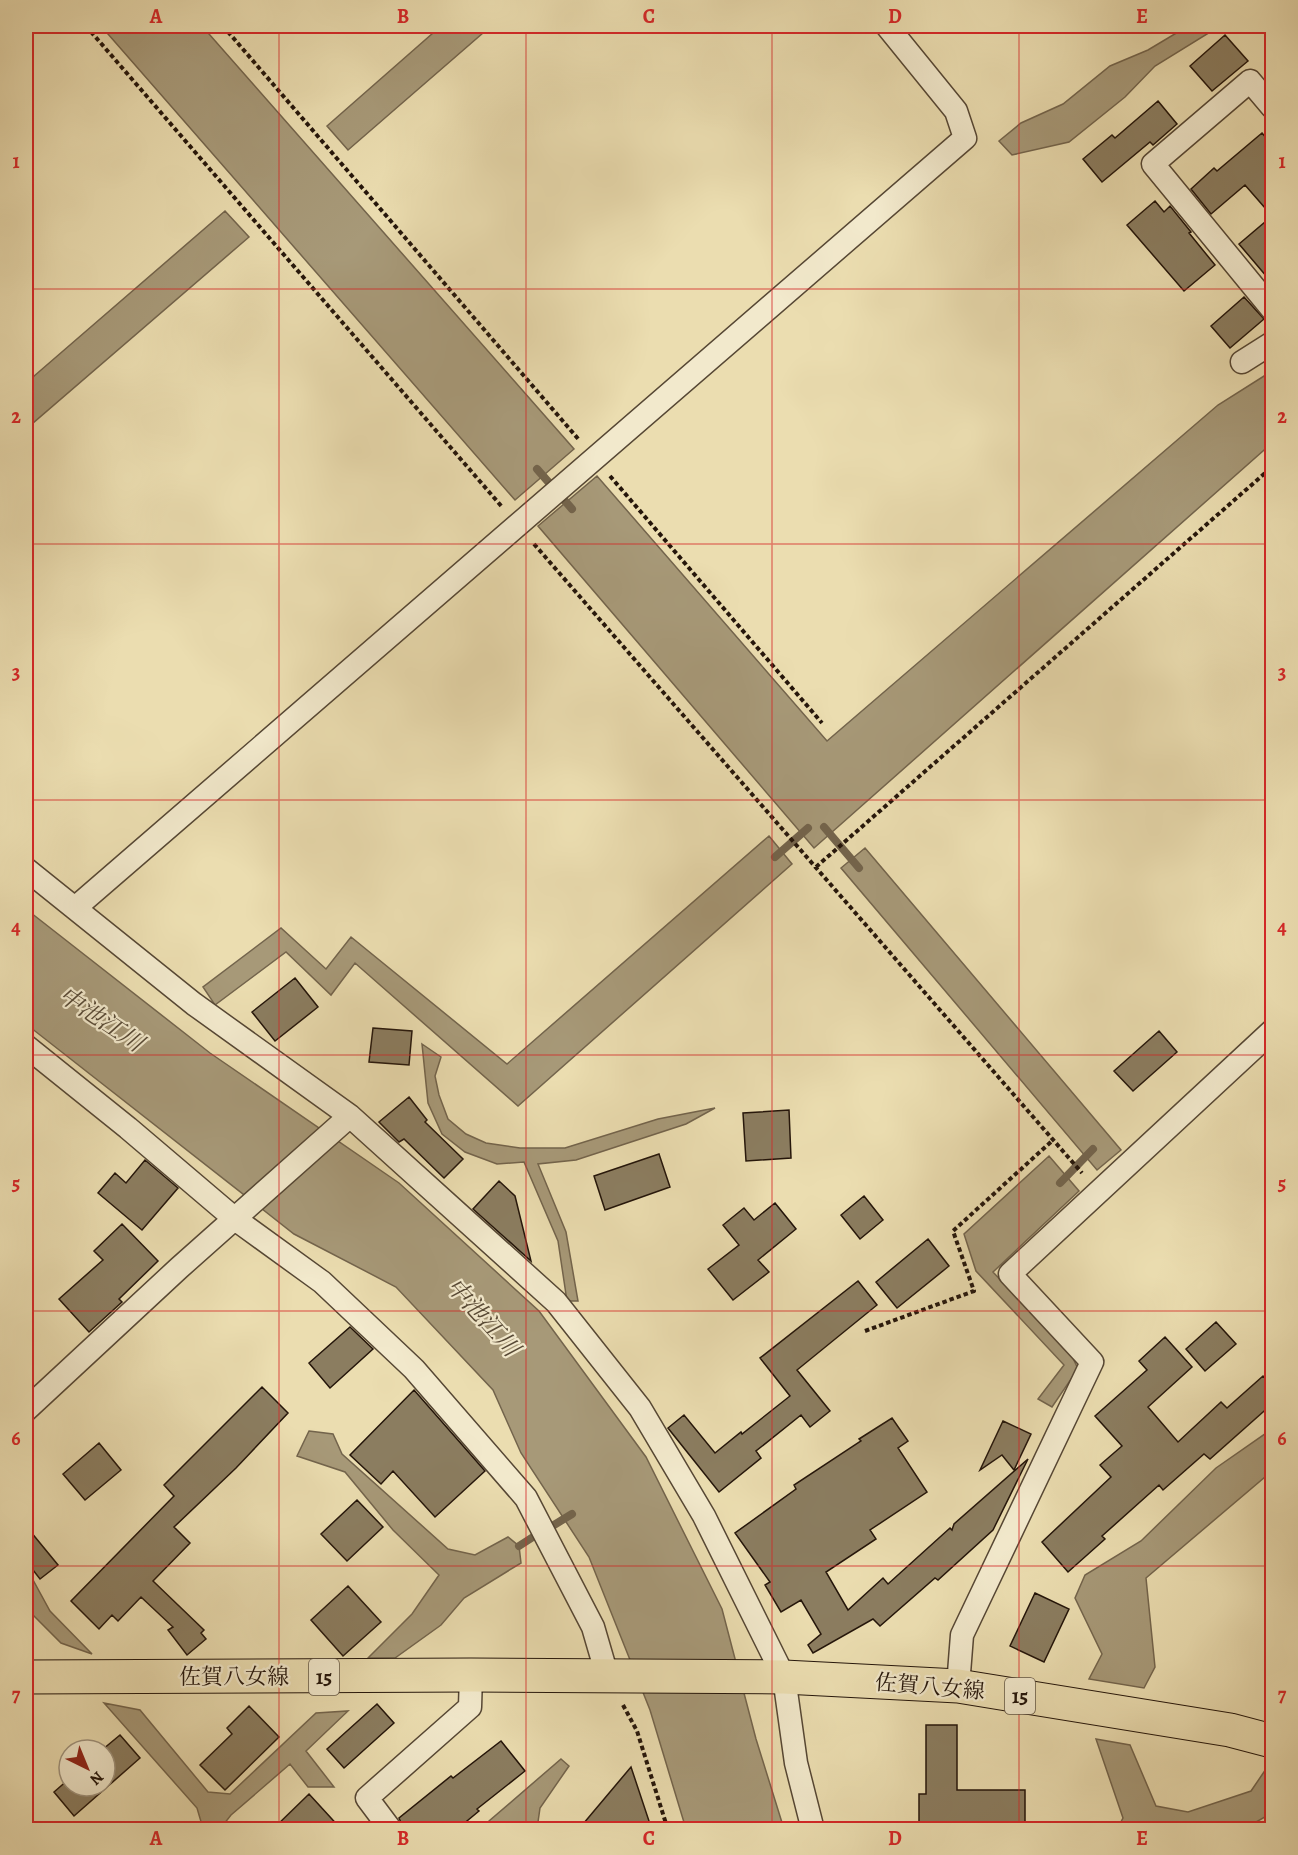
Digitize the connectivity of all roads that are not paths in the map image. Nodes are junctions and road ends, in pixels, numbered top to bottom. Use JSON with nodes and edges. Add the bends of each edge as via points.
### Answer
{"nodes":[{"id":1,"x":887,"y":26,"type":"edge"},
{"id":2,"x":1272,"y":107,"type":"edge"},
{"id":3,"x":1272,"y":309,"type":"edge"},
{"id":4,"x":1272,"y":343,"type":"edge"},
{"id":5,"x":1242,"y":362,"type":"dead end"},
{"id":6,"x":26,"y":869,"type":"edge"},
{"id":7,"x":75,"y":908,"type":"junction"},
{"id":8,"x":1272,"y":1031,"type":"edge"},
{"id":9,"x":26,"y":1046,"type":"edge"},
{"id":10,"x":347,"y":1119,"type":"junction"},
{"id":11,"x":235,"y":1219,"type":"junction"},
{"id":12,"x":26,"y":1410,"type":"edge"},
{"id":13,"x":471,"y":1675,"type":"junction"},
{"id":14,"x":615,"y":1675,"type":"junction"},
{"id":15,"x":774,"y":1676,"type":"junction"},
{"id":16,"x":26,"y":1677,"type":"edge"},
{"id":17,"x":958,"y":1686,"type":"junction"},
{"id":18,"x":1272,"y":1741,"type":"edge"},
{"id":19,"x":391,"y":1830,"type":"edge"},
{"id":20,"x":813,"y":1830,"type":"edge"}],
"edges":[{"from":1,"to":7,"type":"street","via":[[956,111],[965,138]]},
{"from":2,"to":3,"type":"street","via":[[1250,81],[1152,164]]},
{"from":4,"to":5,"type":"street"},
{"from":6,"to":7,"type":"street"},
{"from":7,"to":10,"type":"street"},
{"from":8,"to":17,"type":"street","via":[[1010,1274],[1092,1362],[962,1635]]},
{"from":9,"to":11,"type":"street"},
{"from":10,"to":11,"type":"street"},
{"from":10,"to":15,"type":"street","via":[[556,1302],[640,1408],[704,1516]]},
{"from":11,"to":12,"type":"street"},
{"from":11,"to":14,"type":"street","via":[[322,1282],[414,1369],[526,1498]]},
{"from":13,"to":14,"type":"main road","name":"佐賀八女線","number":"15"},
{"from":13,"to":16,"type":"main road","name":"佐賀八女線","number":"15"},
{"from":13,"to":19,"type":"street","via":[[470,1707],[367,1798]]},
{"from":14,"to":15,"type":"main road","number":"15"},
{"from":15,"to":17,"type":"main road","name":"佐賀八女線","number":"15"},
{"from":15,"to":20,"type":"street"},
{"from":17,"to":18,"type":"main road","name":"佐賀八女線","number":"15","via":[[1230,1730]]}]}
